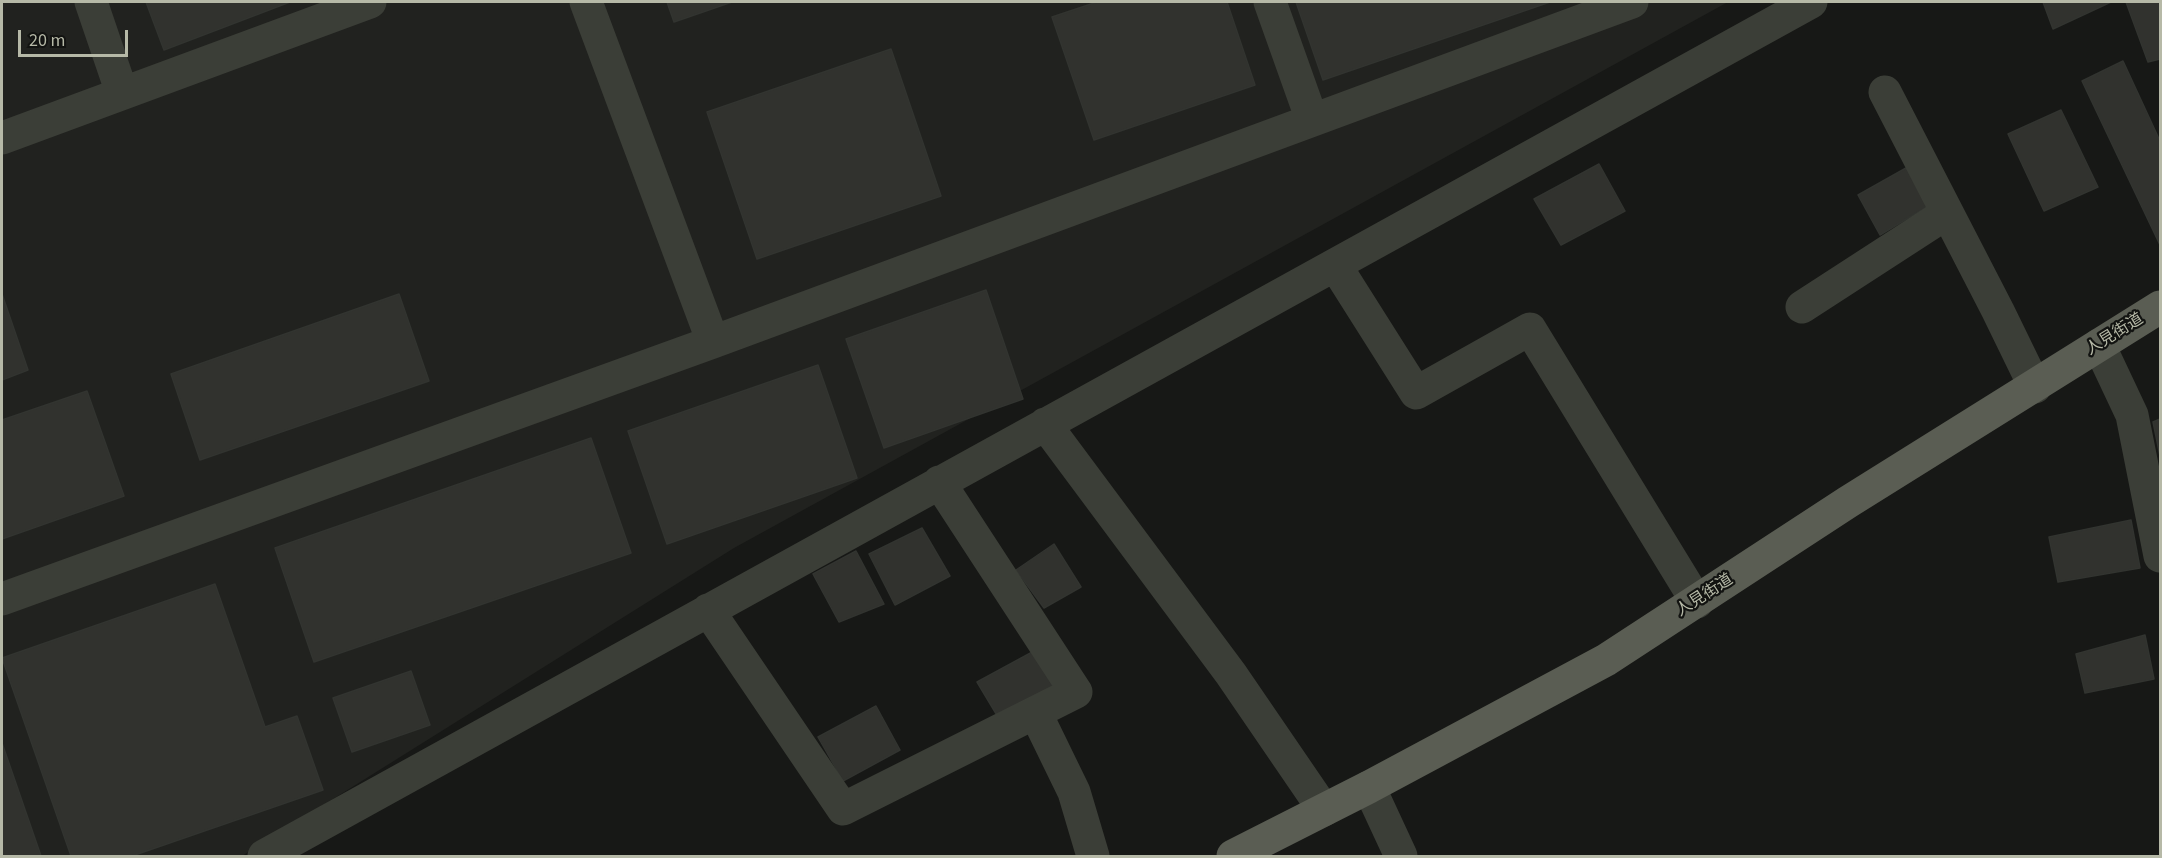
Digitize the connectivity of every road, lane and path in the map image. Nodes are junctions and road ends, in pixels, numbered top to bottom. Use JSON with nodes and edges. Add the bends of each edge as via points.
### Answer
{"nodes":[{"id":1,"x":91,"y":2,"type":"edge"},
{"id":2,"x":370,"y":2,"type":"edge"},
{"id":3,"x":586,"y":2,"type":"edge"},
{"id":4,"x":1270,"y":2,"type":"edge"},
{"id":5,"x":1632,"y":2,"type":"edge"},
{"id":6,"x":1811,"y":2,"type":"edge"},
{"id":7,"x":1885,"y":92,"type":"dead end"},
{"id":8,"x":122,"y":93,"type":"junction"},
{"id":9,"x":1312,"y":120,"type":"junction"},
{"id":10,"x":2,"y":138,"type":"edge"},
{"id":11,"x":1947,"y":213,"type":"junction"},
{"id":12,"x":1335,"y":265,"type":"junction"},
{"id":13,"x":1802,"y":307,"type":"dead end"},
{"id":14,"x":2160,"y":307,"type":"edge"},
{"id":15,"x":713,"y":342,"type":"junction"},
{"id":16,"x":2099,"y":345,"type":"junction"},
{"id":17,"x":2035,"y":387,"type":"junction"},
{"id":18,"x":1045,"y":424,"type":"junction"},
{"id":19,"x":939,"y":482,"type":"junction"},
{"id":20,"x":2160,"y":556,"type":"edge"},
{"id":21,"x":2,"y":599,"type":"edge"},
{"id":22,"x":1696,"y":602,"type":"junction"},
{"id":23,"x":708,"y":610,"type":"junction"},
{"id":24,"x":1036,"y":714,"type":"junction"},
{"id":25,"x":1369,"y":787,"type":"junction"},
{"id":26,"x":1324,"y":810,"type":"junction"},
{"id":27,"x":264,"y":856,"type":"edge"},
{"id":28,"x":1093,"y":856,"type":"edge"},
{"id":29,"x":1233,"y":856,"type":"edge"},
{"id":30,"x":1401,"y":856,"type":"edge"}],
"edges":[{"from":1,"to":8,"type":"street"},
{"from":2,"to":8,"type":"street"},
{"from":3,"to":15,"type":"street"},
{"from":4,"to":9,"type":"street"},
{"from":5,"to":9,"type":"street"},
{"from":6,"to":12,"type":"street"},
{"from":7,"to":11,"type":"street"},
{"from":8,"to":10,"type":"street"},
{"from":9,"to":15,"type":"street"},
{"from":11,"to":13,"type":"street"},
{"from":11,"to":17,"type":"street"},
{"from":12,"to":18,"type":"street"},
{"from":12,"to":22,"type":"street","via":[[1416,393],[1530,329]]},
{"from":14,"to":16,"type":"main road","name":"人見街道"},
{"from":15,"to":21,"type":"street"},
{"from":16,"to":17,"type":"main road","name":"人見街道"},
{"from":16,"to":20,"type":"street","via":[[2132,415]]},
{"from":17,"to":22,"type":"main road","name":"人見街道","via":[[1848,502]]},
{"from":18,"to":19,"type":"street"},
{"from":18,"to":26,"type":"street","via":[[1231,674]]},
{"from":19,"to":23,"type":"street"},
{"from":19,"to":24,"type":"street","via":[[1076,692]]},
{"from":22,"to":25,"type":"main road","name":"人見街道","via":[[1606,660]]},
{"from":23,"to":24,"type":"street","via":[[843,809]]},
{"from":23,"to":27,"type":"street"},
{"from":24,"to":28,"type":"street","via":[[1074,792]]},
{"from":25,"to":26,"type":"main road","name":"人見街道"},
{"from":25,"to":30,"type":"street"},
{"from":26,"to":29,"type":"main road","name":"人見街道"}]}
